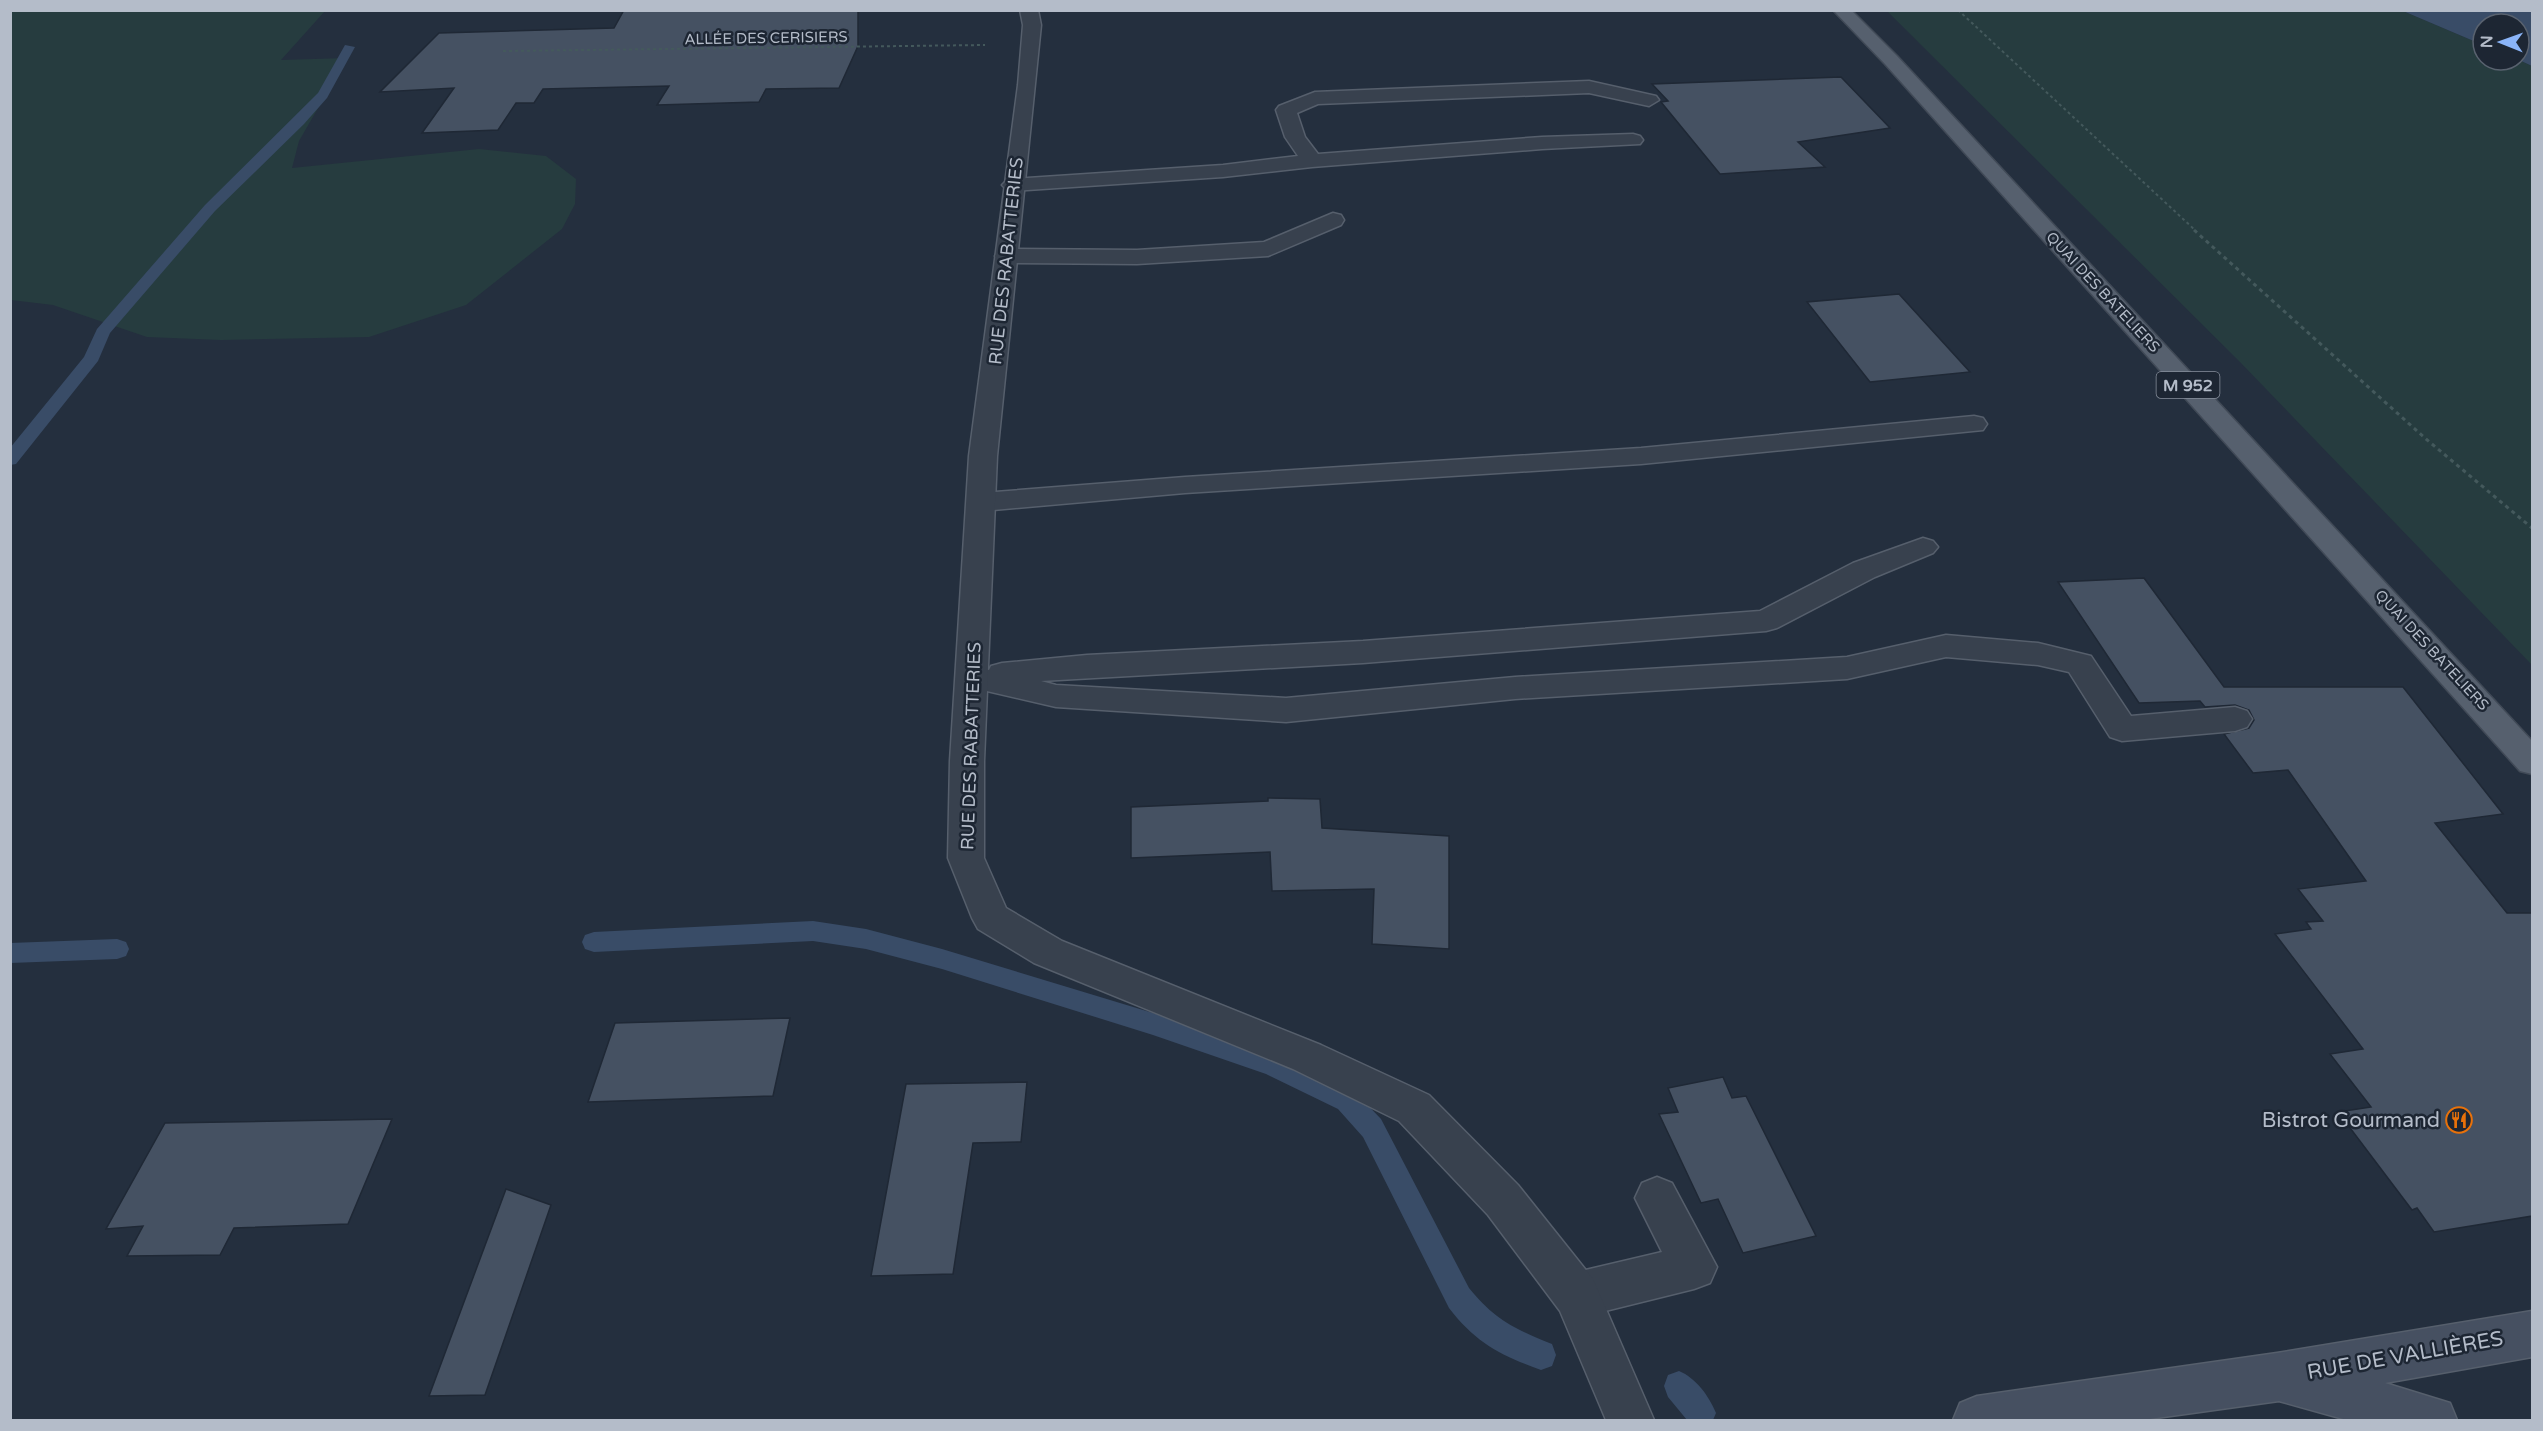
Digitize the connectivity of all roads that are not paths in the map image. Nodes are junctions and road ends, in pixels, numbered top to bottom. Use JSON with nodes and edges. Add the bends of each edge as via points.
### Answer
{"nodes":[{"id":1,"x":1029,"y":10,"type":"edge"},
{"id":2,"x":1841,"y":10,"type":"edge"},
{"id":3,"x":1649,"y":100,"type":"dead end"},
{"id":4,"x":1633,"y":140,"type":"dead end"},
{"id":5,"x":1312,"y":161,"type":"junction"},
{"id":6,"x":1013,"y":185,"type":"junction"},
{"id":7,"x":1333,"y":220,"type":"dead end"},
{"id":8,"x":1005,"y":256,"type":"junction"},
{"id":9,"x":1974,"y":424,"type":"dead end"},
{"id":10,"x":981,"y":502,"type":"junction"},
{"id":11,"x":1923,"y":547,"type":"dead end"},
{"id":12,"x":972,"y":676,"type":"junction"},
{"id":13,"x":2235,"y":719,"type":"dead end"},
{"id":14,"x":2532,"y":762,"type":"edge"},
{"id":15,"x":1656,"y":1198,"type":"dead end"},
{"id":16,"x":1577,"y":1295,"type":"junction"},
{"id":17,"x":2532,"y":1334,"type":"edge"},
{"id":18,"x":2277,"y":1377,"type":"junction"},
{"id":19,"x":1630,"y":1420,"type":"edge"},
{"id":20,"x":1977,"y":1420,"type":"edge"},
{"id":21,"x":2433,"y":1420,"type":"edge"}],
"edges":[{"from":1,"to":6,"type":"street","name":"RUE DES RABATTERIES","via":[[1032,25]]},
{"from":2,"to":14,"type":"main road","name":"QUAI DES BATELIERS","number":"M 952"},
{"from":3,"to":5,"type":"street","via":[[1589,87],[1315,98],[1286,110],[1294,137]]},
{"from":4,"to":5,"type":"street"},
{"from":5,"to":6,"type":"street"},
{"from":6,"to":8,"type":"street","name":"RUE DES RABATTERIES"},
{"from":7,"to":8,"type":"street","via":[[1268,249],[1137,257]]},
{"from":8,"to":10,"type":"street","name":"RUE DES RABATTERIES"},
{"from":9,"to":10,"type":"street","via":[[1641,456]]},
{"from":10,"to":12,"type":"street","name":"RUE DES RABATTERIES"},
{"from":11,"to":12,"type":"street","via":[[1864,570],[1766,621],[1363,652]]},
{"from":12,"to":13,"type":"street","via":[[1056,696],[1286,710],[1515,688],[1847,668],[1946,645],[2038,654],[2080,664],[2122,729]]},
{"from":12,"to":16,"type":"street","name":"RUE DES RABATTERIES","via":[[966,858],[991,918],[1048,952],[1307,1057],[1414,1108],[1503,1200]]},
{"from":15,"to":16,"type":"street","via":[[1694,1267]]},
{"from":16,"to":19,"type":"street","name":"RUE DES RABATTERIES"},
{"from":17,"to":18,"type":"street","name":"RUE DE VALLIÈRES"},
{"from":18,"to":20,"type":"street","name":"RUE DE VALLIÈRES"},
{"from":18,"to":21,"type":"street","name":"RUE DE VALLIÈRES"}]}
